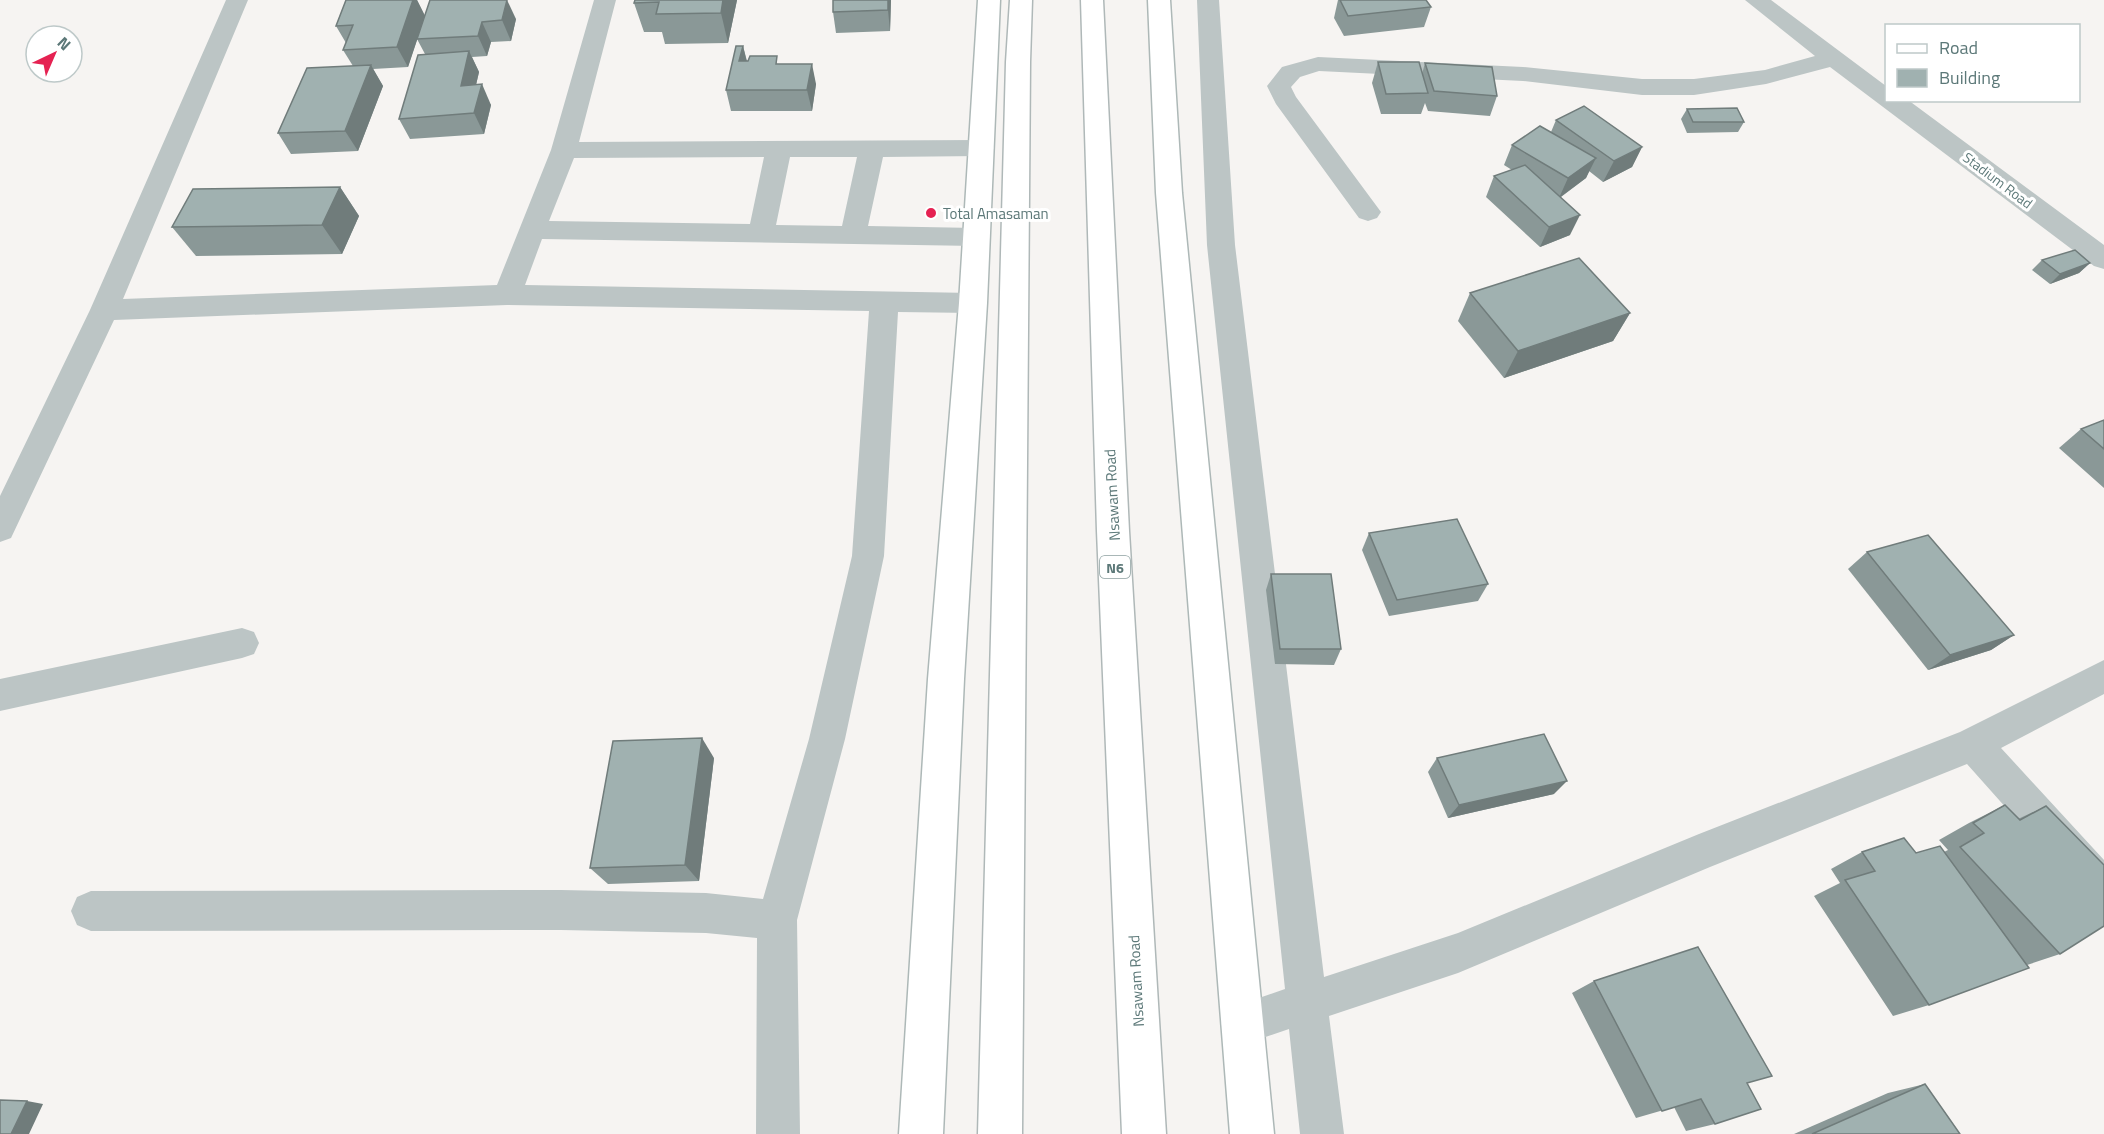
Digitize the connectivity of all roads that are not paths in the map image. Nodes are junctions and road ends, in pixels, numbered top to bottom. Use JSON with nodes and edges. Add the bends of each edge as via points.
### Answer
{"nodes":[{"id":1,"x":237,"y":0,"type":"edge"},
{"id":2,"x":605,"y":0,"type":"edge"},
{"id":3,"x":989,"y":0,"type":"edge"},
{"id":4,"x":1022,"y":0,"type":"edge"},
{"id":5,"x":1092,"y":0,"type":"edge"},
{"id":6,"x":1159,"y":0,"type":"edge"},
{"id":7,"x":1208,"y":0,"type":"edge"},
{"id":8,"x":1756,"y":0,"type":"edge"},
{"id":9,"x":1834,"y":58,"type":"junction"},
{"id":10,"x":1885,"y":96,"type":"edge"},
{"id":11,"x":1894,"y":102,"type":"edge"},
{"id":12,"x":981,"y":148,"type":"junction"},
{"id":13,"x":779,"y":149,"type":"junction"},
{"id":14,"x":872,"y":149,"type":"junction"},
{"id":15,"x":564,"y":150,"type":"junction"},
{"id":16,"x":1368,"y":212,"type":"dead end"},
{"id":17,"x":532,"y":230,"type":"junction"},
{"id":18,"x":761,"y":234,"type":"junction"},
{"id":19,"x":854,"y":235,"type":"junction"},
{"id":20,"x":976,"y":237,"type":"junction"},
{"id":21,"x":2104,"y":259,"type":"edge"},
{"id":22,"x":507,"y":295,"type":"junction"},
{"id":23,"x":884,"y":302,"type":"junction"},
{"id":24,"x":973,"y":303,"type":"junction"},
{"id":25,"x":104,"y":310,"type":"junction"},
{"id":26,"x":0,"y":529,"type":"edge"},
{"id":27,"x":242,"y":643,"type":"dead end"},
{"id":28,"x":2104,"y":676,"type":"edge"},
{"id":29,"x":0,"y":694,"type":"edge"},
{"id":30,"x":1973,"y":744,"type":"junction"},
{"id":31,"x":2104,"y":888,"type":"edge"},
{"id":32,"x":91,"y":911,"type":"dead end"},
{"id":33,"x":777,"y":920,"type":"junction"},
{"id":34,"x":1308,"y":1003,"type":"junction"},
{"id":35,"x":1242,"y":1024,"type":"junction"},
{"id":36,"x":778,"y":1134,"type":"edge"},
{"id":37,"x":921,"y":1134,"type":"edge"},
{"id":38,"x":999,"y":1134,"type":"edge"},
{"id":39,"x":1144,"y":1134,"type":"edge"},
{"id":40,"x":1252,"y":1134,"type":"edge"},
{"id":41,"x":1322,"y":1134,"type":"edge"}],
"edges":[{"from":1,"to":25,"type":"street"},
{"from":2,"to":15,"type":"street"},
{"from":3,"to":12,"type":"main road"},
{"from":4,"to":38,"type":"main road"},
{"from":5,"to":39,"type":"main road","name":"Nsawam Road","number":"N6","via":[[1112,507]]},
{"from":6,"to":35,"type":"main road","via":[[1169,193]]},
{"from":7,"to":34,"type":"street","via":[[1221,245]]},
{"from":8,"to":9,"type":"street"},
{"from":9,"to":10,"type":"street"},
{"from":9,"to":16,"type":"street","via":[[1766,77],[1694,87],[1642,87],[1523,74],[1318,64],[1291,72],[1279,86],[1285,99]]},
{"from":11,"to":21,"type":"street","name":"Stadium Road"},
{"from":12,"to":14,"type":"street"},
{"from":12,"to":20,"type":"main road"},
{"from":13,"to":14,"type":"street"},
{"from":13,"to":15,"type":"street"},
{"from":13,"to":18,"type":"street"},
{"from":14,"to":19,"type":"street"},
{"from":15,"to":17,"type":"street"},
{"from":17,"to":18,"type":"street"},
{"from":17,"to":22,"type":"street"},
{"from":18,"to":19,"type":"street"},
{"from":19,"to":20,"type":"street"},
{"from":20,"to":24,"type":"main road"},
{"from":22,"to":23,"type":"street"},
{"from":22,"to":25,"type":"street"},
{"from":23,"to":24,"type":"street"},
{"from":23,"to":33,"type":"street","via":[[868,556],[827,740]]},
{"from":24,"to":37,"type":"main road","via":[[945,691]]},
{"from":25,"to":26,"type":"street"},
{"from":27,"to":29,"type":"street"},
{"from":28,"to":30,"type":"street"},
{"from":30,"to":31,"type":"street"},
{"from":30,"to":34,"type":"street","via":[[1458,953]]},
{"from":32,"to":33,"type":"street","via":[[561,910],[706,913]]},
{"from":33,"to":36,"type":"street"},
{"from":34,"to":35,"type":"street"},
{"from":34,"to":41,"type":"street"},
{"from":35,"to":40,"type":"main road"}]}
